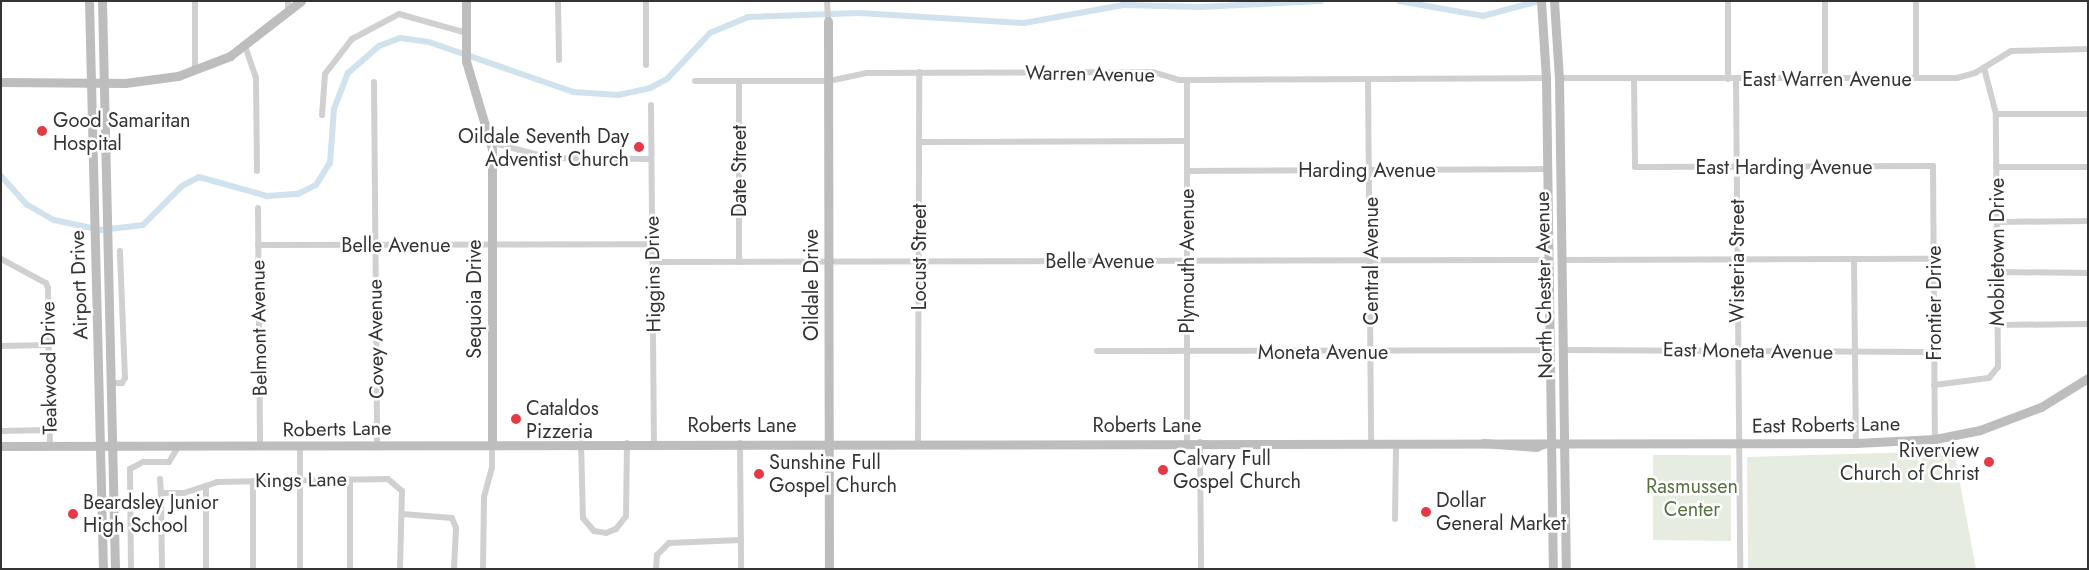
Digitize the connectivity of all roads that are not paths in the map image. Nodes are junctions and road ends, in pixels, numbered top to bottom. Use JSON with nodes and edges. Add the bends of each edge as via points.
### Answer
{"nodes":[{"id":1,"x":89,"y":1,"type":"edge"},
{"id":2,"x":102,"y":1,"type":"edge"},
{"id":3,"x":195,"y":1,"type":"edge"},
{"id":4,"x":288,"y":1,"type":"edge"},
{"id":5,"x":302,"y":1,"type":"edge"},
{"id":6,"x":466,"y":1,"type":"edge"},
{"id":7,"x":558,"y":1,"type":"edge"},
{"id":8,"x":646,"y":1,"type":"edge"},
{"id":9,"x":1541,"y":1,"type":"edge"},
{"id":10,"x":1728,"y":1,"type":"edge"},
{"id":11,"x":1825,"y":1,"type":"edge"},
{"id":12,"x":1916,"y":1,"type":"edge"},
{"id":13,"x":827,"y":3,"type":"edge"},
{"id":14,"x":1554,"y":6,"type":"edge"},
{"id":15,"x":288,"y":13,"type":"junction"},
{"id":16,"x":828,"y":21,"type":"joint"},
{"id":17,"x":467,"y":32,"type":"junction"},
{"id":18,"x":245,"y":46,"type":"junction"},
{"id":19,"x":2088,"y":49,"type":"edge"},
{"id":20,"x":1544,"y":52,"type":"junction"},
{"id":21,"x":559,"y":60,"type":"dead end"},
{"id":22,"x":646,"y":65,"type":"dead end"},
{"id":23,"x":1984,"y":68,"type":"junction"},
{"id":24,"x":195,"y":71,"type":"junction"},
{"id":25,"x":919,"y":72,"type":"junction"},
{"id":26,"x":1546,"y":78,"type":"junction"},
{"id":27,"x":1560,"y":78,"type":"junction"},
{"id":28,"x":1916,"y":78,"type":"junction"},
{"id":29,"x":1634,"y":79,"type":"junction"},
{"id":30,"x":1728,"y":79,"type":"junction"},
{"id":31,"x":1736,"y":79,"type":"junction"},
{"id":32,"x":1825,"y":79,"type":"junction"},
{"id":33,"x":1187,"y":80,"type":"junction"},
{"id":34,"x":1368,"y":80,"type":"junction"},
{"id":35,"x":695,"y":81,"type":"dead end"},
{"id":36,"x":739,"y":81,"type":"junction"},
{"id":37,"x":829,"y":81,"type":"junction"},
{"id":38,"x":1,"y":82,"type":"edge"},
{"id":39,"x":90,"y":82,"type":"junction"},
{"id":40,"x":103,"y":82,"type":"junction"},
{"id":41,"x":374,"y":82,"type":"dead end"},
{"id":42,"x":1560,"y":104,"type":"junction"},
{"id":43,"x":651,"y":105,"type":"dead end"},
{"id":44,"x":1996,"y":114,"type":"junction"},
{"id":45,"x":2088,"y":114,"type":"edge"},
{"id":46,"x":322,"y":115,"type":"dead end"},
{"id":47,"x":1187,"y":141,"type":"junction"},
{"id":48,"x":490,"y":142,"type":"junction"},
{"id":49,"x":919,"y":142,"type":"junction"},
{"id":50,"x":651,"y":159,"type":"junction"},
{"id":51,"x":1933,"y":166,"type":"joint"},
{"id":52,"x":1737,"y":167,"type":"junction"},
{"id":53,"x":1996,"y":167,"type":"junction"},
{"id":54,"x":2088,"y":167,"type":"edge"},
{"id":55,"x":1546,"y":168,"type":"junction"},
{"id":56,"x":1370,"y":170,"type":"junction"},
{"id":57,"x":257,"y":171,"type":"dead end"},
{"id":58,"x":1187,"y":171,"type":"junction"},
{"id":59,"x":258,"y":208,"type":"dead end"},
{"id":60,"x":2088,"y":221,"type":"edge"},
{"id":61,"x":1996,"y":222,"type":"junction"},
{"id":62,"x":491,"y":244,"type":"junction"},
{"id":63,"x":653,"y":244,"type":"junction"},
{"id":64,"x":258,"y":245,"type":"junction"},
{"id":65,"x":375,"y":245,"type":"junction"},
{"id":66,"x":120,"y":251,"type":"dead end"},
{"id":67,"x":1,"y":259,"type":"edge"},
{"id":68,"x":1933,"y":259,"type":"junction"},
{"id":69,"x":1548,"y":260,"type":"junction"},
{"id":70,"x":1561,"y":260,"type":"junction"},
{"id":71,"x":1738,"y":260,"type":"junction"},
{"id":72,"x":1854,"y":260,"type":"junction"},
{"id":73,"x":1371,"y":261,"type":"junction"},
{"id":74,"x":653,"y":262,"type":"junction"},
{"id":75,"x":739,"y":262,"type":"junction"},
{"id":76,"x":829,"y":262,"type":"junction"},
{"id":77,"x":919,"y":262,"type":"junction"},
{"id":78,"x":1187,"y":262,"type":"junction"},
{"id":79,"x":1997,"y":272,"type":"junction"},
{"id":80,"x":2088,"y":272,"type":"edge"},
{"id":81,"x":1548,"y":316,"type":"junction"},
{"id":82,"x":2088,"y":324,"type":"edge"},
{"id":83,"x":1997,"y":325,"type":"junction"},
{"id":84,"x":48,"y":345,"type":"junction"},
{"id":85,"x":1,"y":346,"type":"edge"},
{"id":86,"x":1549,"y":350,"type":"junction"},
{"id":87,"x":1562,"y":350,"type":"junction"},
{"id":88,"x":1737,"y":350,"type":"junction"},
{"id":89,"x":1097,"y":351,"type":"dead end"},
{"id":90,"x":1187,"y":352,"type":"junction"},
{"id":91,"x":1371,"y":352,"type":"junction"},
{"id":92,"x":1934,"y":352,"type":"junction"},
{"id":93,"x":1855,"y":353,"type":"junction"},
{"id":94,"x":2088,"y":378,"type":"edge"},
{"id":95,"x":112,"y":383,"type":"junction"},
{"id":96,"x":1934,"y":385,"type":"junction"},
{"id":97,"x":1,"y":430,"type":"edge"},
{"id":98,"x":50,"y":430,"type":"junction"},
{"id":99,"x":1935,"y":439,"type":"junction"},
{"id":100,"x":740,"y":442,"type":"junction"},
{"id":101,"x":828,"y":442,"type":"junction"},
{"id":102,"x":918,"y":442,"type":"junction"},
{"id":103,"x":1187,"y":442,"type":"junction"},
{"id":104,"x":1200,"y":442,"type":"junction"},
{"id":105,"x":581,"y":443,"type":"junction"},
{"id":106,"x":627,"y":443,"type":"junction"},
{"id":107,"x":654,"y":443,"type":"junction"},
{"id":108,"x":1371,"y":443,"type":"junction"},
{"id":109,"x":1396,"y":443,"type":"junction"},
{"id":110,"x":1738,"y":443,"type":"junction"},
{"id":111,"x":1856,"y":443,"type":"junction"},
{"id":112,"x":50,"y":444,"type":"junction"},
{"id":113,"x":492,"y":444,"type":"junction"},
{"id":114,"x":1547,"y":444,"type":"junction"},
{"id":115,"x":1564,"y":444,"type":"junction"},
{"id":116,"x":377,"y":445,"type":"junction"},
{"id":117,"x":1,"y":446,"type":"edge"},
{"id":118,"x":101,"y":446,"type":"junction"},
{"id":119,"x":114,"y":446,"type":"junction"},
{"id":120,"x":178,"y":446,"type":"junction"},
{"id":121,"x":260,"y":447,"type":"junction"},
{"id":122,"x":300,"y":447,"type":"junction"},
{"id":123,"x":160,"y":480,"type":"dead end"},
{"id":124,"x":300,"y":480,"type":"junction"},
{"id":125,"x":350,"y":480,"type":"junction"},
{"id":126,"x":253,"y":481,"type":"junction"},
{"id":127,"x":206,"y":486,"type":"junction"},
{"id":128,"x":161,"y":493,"type":"junction"},
{"id":129,"x":402,"y":514,"type":"junction"},
{"id":130,"x":1395,"y":519,"type":"dead end"},
{"id":131,"x":741,"y":540,"type":"junction"},
{"id":132,"x":103,"y":569,"type":"edge"},
{"id":133,"x":115,"y":569,"type":"edge"},
{"id":134,"x":131,"y":569,"type":"edge"},
{"id":135,"x":162,"y":569,"type":"edge"},
{"id":136,"x":206,"y":569,"type":"edge"},
{"id":137,"x":253,"y":569,"type":"edge"},
{"id":138,"x":300,"y":569,"type":"edge"},
{"id":139,"x":350,"y":569,"type":"edge"},
{"id":140,"x":400,"y":569,"type":"edge"},
{"id":141,"x":454,"y":569,"type":"edge"},
{"id":142,"x":483,"y":569,"type":"edge"},
{"id":143,"x":656,"y":569,"type":"edge"},
{"id":144,"x":741,"y":569,"type":"edge"},
{"id":145,"x":829,"y":569,"type":"edge"},
{"id":146,"x":1201,"y":569,"type":"edge"},
{"id":147,"x":1553,"y":569,"type":"edge"},
{"id":148,"x":1566,"y":569,"type":"edge"},
{"id":149,"x":1740,"y":569,"type":"edge"}],
"edges":[{"from":1,"to":39,"type":"main road","name":"Airport Drive"},
{"from":2,"to":40,"type":"main road","name":"Airport Drive"},
{"from":3,"to":24,"type":"street"},
{"from":4,"to":15,"type":"street"},
{"from":5,"to":15,"type":"main road"},
{"from":6,"to":17,"type":"main road","name":"Sequoia Drive"},
{"from":7,"to":21,"type":"street"},
{"from":8,"to":22,"type":"street"},
{"from":9,"to":20,"type":"main road","name":"North Chester Avenue"},
{"from":10,"to":30,"type":"street"},
{"from":11,"to":32,"type":"street"},
{"from":12,"to":28,"type":"street"},
{"from":13,"to":16,"type":"street","name":"Oildale Drive"},
{"from":14,"to":27,"type":"main road","name":"North Chester Avenue"},
{"from":15,"to":18,"type":"main road"},
{"from":16,"to":37,"type":"main road","name":"Oildale Drive"},
{"from":17,"to":46,"type":"street","via":[[399,14],[352,40],[325,74]]},
{"from":17,"to":48,"type":"main road","name":"Sequoia Drive","via":[[466,60]]},
{"from":18,"to":24,"type":"main road"},
{"from":18,"to":57,"type":"street","via":[[256,78]]},
{"from":19,"to":23,"type":"street","name":"East Warren Avenue","via":[[2019,50]]},
{"from":20,"to":26,"type":"main road","name":"North Chester Avenue"},
{"from":20,"to":27,"type":"main road","via":[[1553,74]]},
{"from":23,"to":28,"type":"street","name":"East Warren Avenue","via":[[1956,78]]},
{"from":23,"to":44,"type":"street","name":"Mobiletown Drive"},
{"from":24,"to":40,"type":"main road","via":[[159,80]]},
{"from":25,"to":33,"type":"street","name":"Warren Avenue","via":[[1153,72]]},
{"from":25,"to":37,"type":"street","name":"Warren Avenue","via":[[867,72]]},
{"from":25,"to":49,"type":"street","name":"Locust Street"},
{"from":26,"to":34,"type":"street","name":"Warren Avenue"},
{"from":26,"to":42,"type":"main road"},
{"from":26,"to":55,"type":"main road","name":"North Chester Avenue"},
{"from":27,"to":29,"type":"street","name":"East Warren Avenue"},
{"from":27,"to":42,"type":"main road","name":"North Chester Avenue"},
{"from":28,"to":32,"type":"street","name":"East Warren Avenue"},
{"from":29,"to":30,"type":"street","name":"East Warren Avenue"},
{"from":29,"to":52,"type":"street","name":"East Harding Avenue","via":[[1635,167]]},
{"from":30,"to":31,"type":"street","name":"East Warren Avenue"},
{"from":31,"to":32,"type":"street","name":"East Warren Avenue"},
{"from":31,"to":52,"type":"street","name":"Wisteria Street"},
{"from":33,"to":34,"type":"street","name":"Warren Avenue"},
{"from":33,"to":47,"type":"street","name":"Plymouth Avenue"},
{"from":34,"to":56,"type":"street","name":"Central Avenue"},
{"from":35,"to":36,"type":"street","name":"Warren Avenue"},
{"from":36,"to":37,"type":"street","name":"Warren Avenue"},
{"from":36,"to":75,"type":"street","name":"Date Street"},
{"from":37,"to":76,"type":"main road","name":"Oildale Drive"},
{"from":38,"to":39,"type":"main road"},
{"from":39,"to":40,"type":"main road"},
{"from":39,"to":118,"type":"main road","name":"Airport Drive"},
{"from":40,"to":95,"type":"main road","name":"Airport Drive"},
{"from":41,"to":65,"type":"street","name":"Covey Avenue"},
{"from":42,"to":70,"type":"main road","name":"North Chester Avenue"},
{"from":43,"to":50,"type":"street","name":"Higgins Drive"},
{"from":44,"to":45,"type":"street"},
{"from":44,"to":53,"type":"street","name":"Mobiletown Drive"},
{"from":47,"to":49,"type":"street"},
{"from":47,"to":58,"type":"street","name":"Plymouth Avenue"},
{"from":48,"to":50,"type":"street","via":[[550,158]]},
{"from":48,"to":62,"type":"main road","name":"Sequoia Drive"},
{"from":49,"to":77,"type":"street","name":"Locust Street"},
{"from":50,"to":63,"type":"street","name":"Higgins Drive"},
{"from":51,"to":52,"type":"street","name":"East Harding Avenue"},
{"from":51,"to":68,"type":"street","name":"Frontier Drive"},
{"from":52,"to":71,"type":"street","name":"Wisteria Street"},
{"from":53,"to":54,"type":"street"},
{"from":53,"to":61,"type":"street","name":"Mobiletown Drive"},
{"from":55,"to":56,"type":"street","name":"Harding Avenue"},
{"from":55,"to":69,"type":"main road","name":"North Chester Avenue"},
{"from":56,"to":58,"type":"street","name":"Harding Avenue"},
{"from":56,"to":73,"type":"street","name":"Central Avenue"},
{"from":58,"to":78,"type":"street","name":"Plymouth Avenue"},
{"from":59,"to":64,"type":"street","name":"Belmont Avenue"},
{"from":60,"to":61,"type":"street"},
{"from":61,"to":79,"type":"street","name":"Mobiletown Drive"},
{"from":62,"to":63,"type":"street","name":"Belle Avenue"},
{"from":62,"to":65,"type":"street","name":"Belle Avenue"},
{"from":62,"to":113,"type":"main road","name":"Sequoia Drive"},
{"from":63,"to":74,"type":"street","name":"Higgins Drive"},
{"from":64,"to":65,"type":"street","name":"Belle Avenue"},
{"from":64,"to":121,"type":"street","name":"Belmont Avenue"},
{"from":65,"to":116,"type":"street","name":"Covey Avenue"},
{"from":66,"to":95,"type":"street","via":[[125,378],[122,383]]},
{"from":67,"to":84,"type":"street","name":"Teakwood Drive","via":[[46,283]]},
{"from":68,"to":72,"type":"street"},
{"from":68,"to":92,"type":"street","name":"Frontier Drive"},
{"from":69,"to":73,"type":"street","name":"Belle Avenue"},
{"from":69,"to":81,"type":"main road","name":"North Chester Avenue"},
{"from":70,"to":71,"type":"street"},
{"from":70,"to":87,"type":"main road","name":"North Chester Avenue"},
{"from":71,"to":72,"type":"street"},
{"from":71,"to":88,"type":"street","name":"Wisteria Street"},
{"from":72,"to":93,"type":"street"},
{"from":73,"to":78,"type":"street","name":"Belle Avenue"},
{"from":73,"to":91,"type":"street","name":"Central Avenue"},
{"from":74,"to":75,"type":"street","name":"Belle Avenue"},
{"from":74,"to":107,"type":"street","name":"Higgins Drive"},
{"from":75,"to":76,"type":"street","name":"Belle Avenue"},
{"from":76,"to":77,"type":"street","name":"Belle Avenue"},
{"from":76,"to":101,"type":"main road","name":"Oildale Drive"},
{"from":77,"to":78,"type":"street","name":"Belle Avenue"},
{"from":77,"to":102,"type":"street","name":"Locust Street"},
{"from":78,"to":90,"type":"street","name":"Plymouth Avenue"},
{"from":79,"to":80,"type":"street"},
{"from":79,"to":83,"type":"street","name":"Mobiletown Drive"},
{"from":81,"to":86,"type":"main road","name":"North Chester Avenue"},
{"from":81,"to":87,"type":"main road"},
{"from":82,"to":83,"type":"street"},
{"from":83,"to":96,"type":"street","name":"Mobiletown Drive","via":[[1994,374],[1963,384]]},
{"from":84,"to":85,"type":"street"},
{"from":84,"to":98,"type":"street","name":"Teakwood Drive"},
{"from":86,"to":91,"type":"street","name":"Moneta Avenue"},
{"from":86,"to":114,"type":"main road","name":"North Chester Avenue"},
{"from":87,"to":88,"type":"street","name":"East Moneta Avenue"},
{"from":87,"to":115,"type":"main road","name":"North Chester Avenue"},
{"from":88,"to":93,"type":"street","name":"East Moneta Avenue"},
{"from":88,"to":110,"type":"street","name":"Wisteria Street"},
{"from":89,"to":90,"type":"street","name":"Moneta Avenue"},
{"from":90,"to":91,"type":"street","name":"Moneta Avenue"},
{"from":90,"to":103,"type":"street","name":"Plymouth Avenue"},
{"from":91,"to":108,"type":"street","name":"Central Avenue"},
{"from":92,"to":93,"type":"street","name":"East Moneta Avenue"},
{"from":92,"to":96,"type":"street","name":"Frontier Drive"},
{"from":93,"to":111,"type":"street"},
{"from":94,"to":99,"type":"main road","name":"East Roberts Lane","via":[[2020,416]]},
{"from":95,"to":119,"type":"main road","name":"Airport Drive"},
{"from":96,"to":99,"type":"street","name":"Frontier Drive"},
{"from":97,"to":98,"type":"street"},
{"from":98,"to":112,"type":"street","name":"Teakwood Drive"},
{"from":99,"to":111,"type":"main road","name":"East Roberts Lane"},
{"from":100,"to":101,"type":"main road","name":"Roberts Lane"},
{"from":100,"to":107,"type":"main road","name":"Roberts Lane"},
{"from":100,"to":131,"type":"street"},
{"from":101,"to":102,"type":"main road","name":"Roberts Lane"},
{"from":101,"to":145,"type":"main road","name":"Oildale Drive"},
{"from":102,"to":103,"type":"main road","name":"Roberts Lane"},
{"from":103,"to":104,"type":"main road","name":"Roberts Lane"},
{"from":104,"to":108,"type":"main road","name":"Roberts Lane"},
{"from":104,"to":146,"type":"street"},
{"from":105,"to":106,"type":"main road","name":"Roberts Lane"},
{"from":105,"to":106,"type":"street","via":[[583,518],[594,530],[606,533],[616,529],[626,516]]},
{"from":105,"to":113,"type":"main road","name":"Roberts Lane"},
{"from":106,"to":107,"type":"main road","name":"Roberts Lane"},
{"from":108,"to":109,"type":"main road","name":"Roberts Lane"},
{"from":109,"to":114,"type":"main road","name":"Roberts Lane"},
{"from":109,"to":130,"type":"street"},
{"from":110,"to":111,"type":"main road","name":"East Roberts Lane"},
{"from":110,"to":115,"type":"main road","name":"East Roberts Lane"},
{"from":110,"to":149,"type":"street","name":"Wisteria Street"},
{"from":112,"to":117,"type":"main road","name":"Roberts Lane"},
{"from":112,"to":118,"type":"main road","name":"Roberts Lane"},
{"from":113,"to":116,"type":"main road","name":"Roberts Lane"},
{"from":113,"to":142,"type":"street","name":"Sequoia Drive","via":[[492,468],[484,497]]},
{"from":114,"to":115,"type":"main road","name":"East Roberts Lane"},
{"from":114,"to":147,"type":"main road","name":"North Chester Avenue"},
{"from":115,"to":148,"type":"main road","name":"North Chester Avenue"},
{"from":116,"to":122,"type":"main road","name":"Roberts Lane"},
{"from":118,"to":119,"type":"main road","name":"Roberts Lane"},
{"from":118,"to":132,"type":"main road","name":"Airport Drive"},
{"from":119,"to":120,"type":"main road","name":"Roberts Lane"},
{"from":119,"to":133,"type":"main road","name":"Airport Drive"},
{"from":120,"to":121,"type":"main road","name":"Roberts Lane"},
{"from":120,"to":134,"type":"street","via":[[169,462],[143,462],[130,469]]},
{"from":121,"to":122,"type":"main road","name":"Roberts Lane"},
{"from":122,"to":124,"type":"street"},
{"from":123,"to":128,"type":"street"},
{"from":124,"to":125,"type":"street","name":"Kings Lane"},
{"from":124,"to":126,"type":"street","name":"Kings Lane"},
{"from":124,"to":138,"type":"street"},
{"from":125,"to":129,"type":"street","name":"Kings Lane","via":[[397,482]]},
{"from":125,"to":139,"type":"street"},
{"from":126,"to":127,"type":"street","name":"Kings Lane"},
{"from":126,"to":137,"type":"street"},
{"from":127,"to":128,"type":"street","name":"Kings Lane"},
{"from":127,"to":136,"type":"street"},
{"from":128,"to":135,"type":"street"},
{"from":129,"to":140,"type":"street"},
{"from":129,"to":141,"type":"street","via":[[452,518],[456,528]]},
{"from":131,"to":143,"type":"street","via":[[668,543],[657,555]]},
{"from":131,"to":144,"type":"street"}]}
